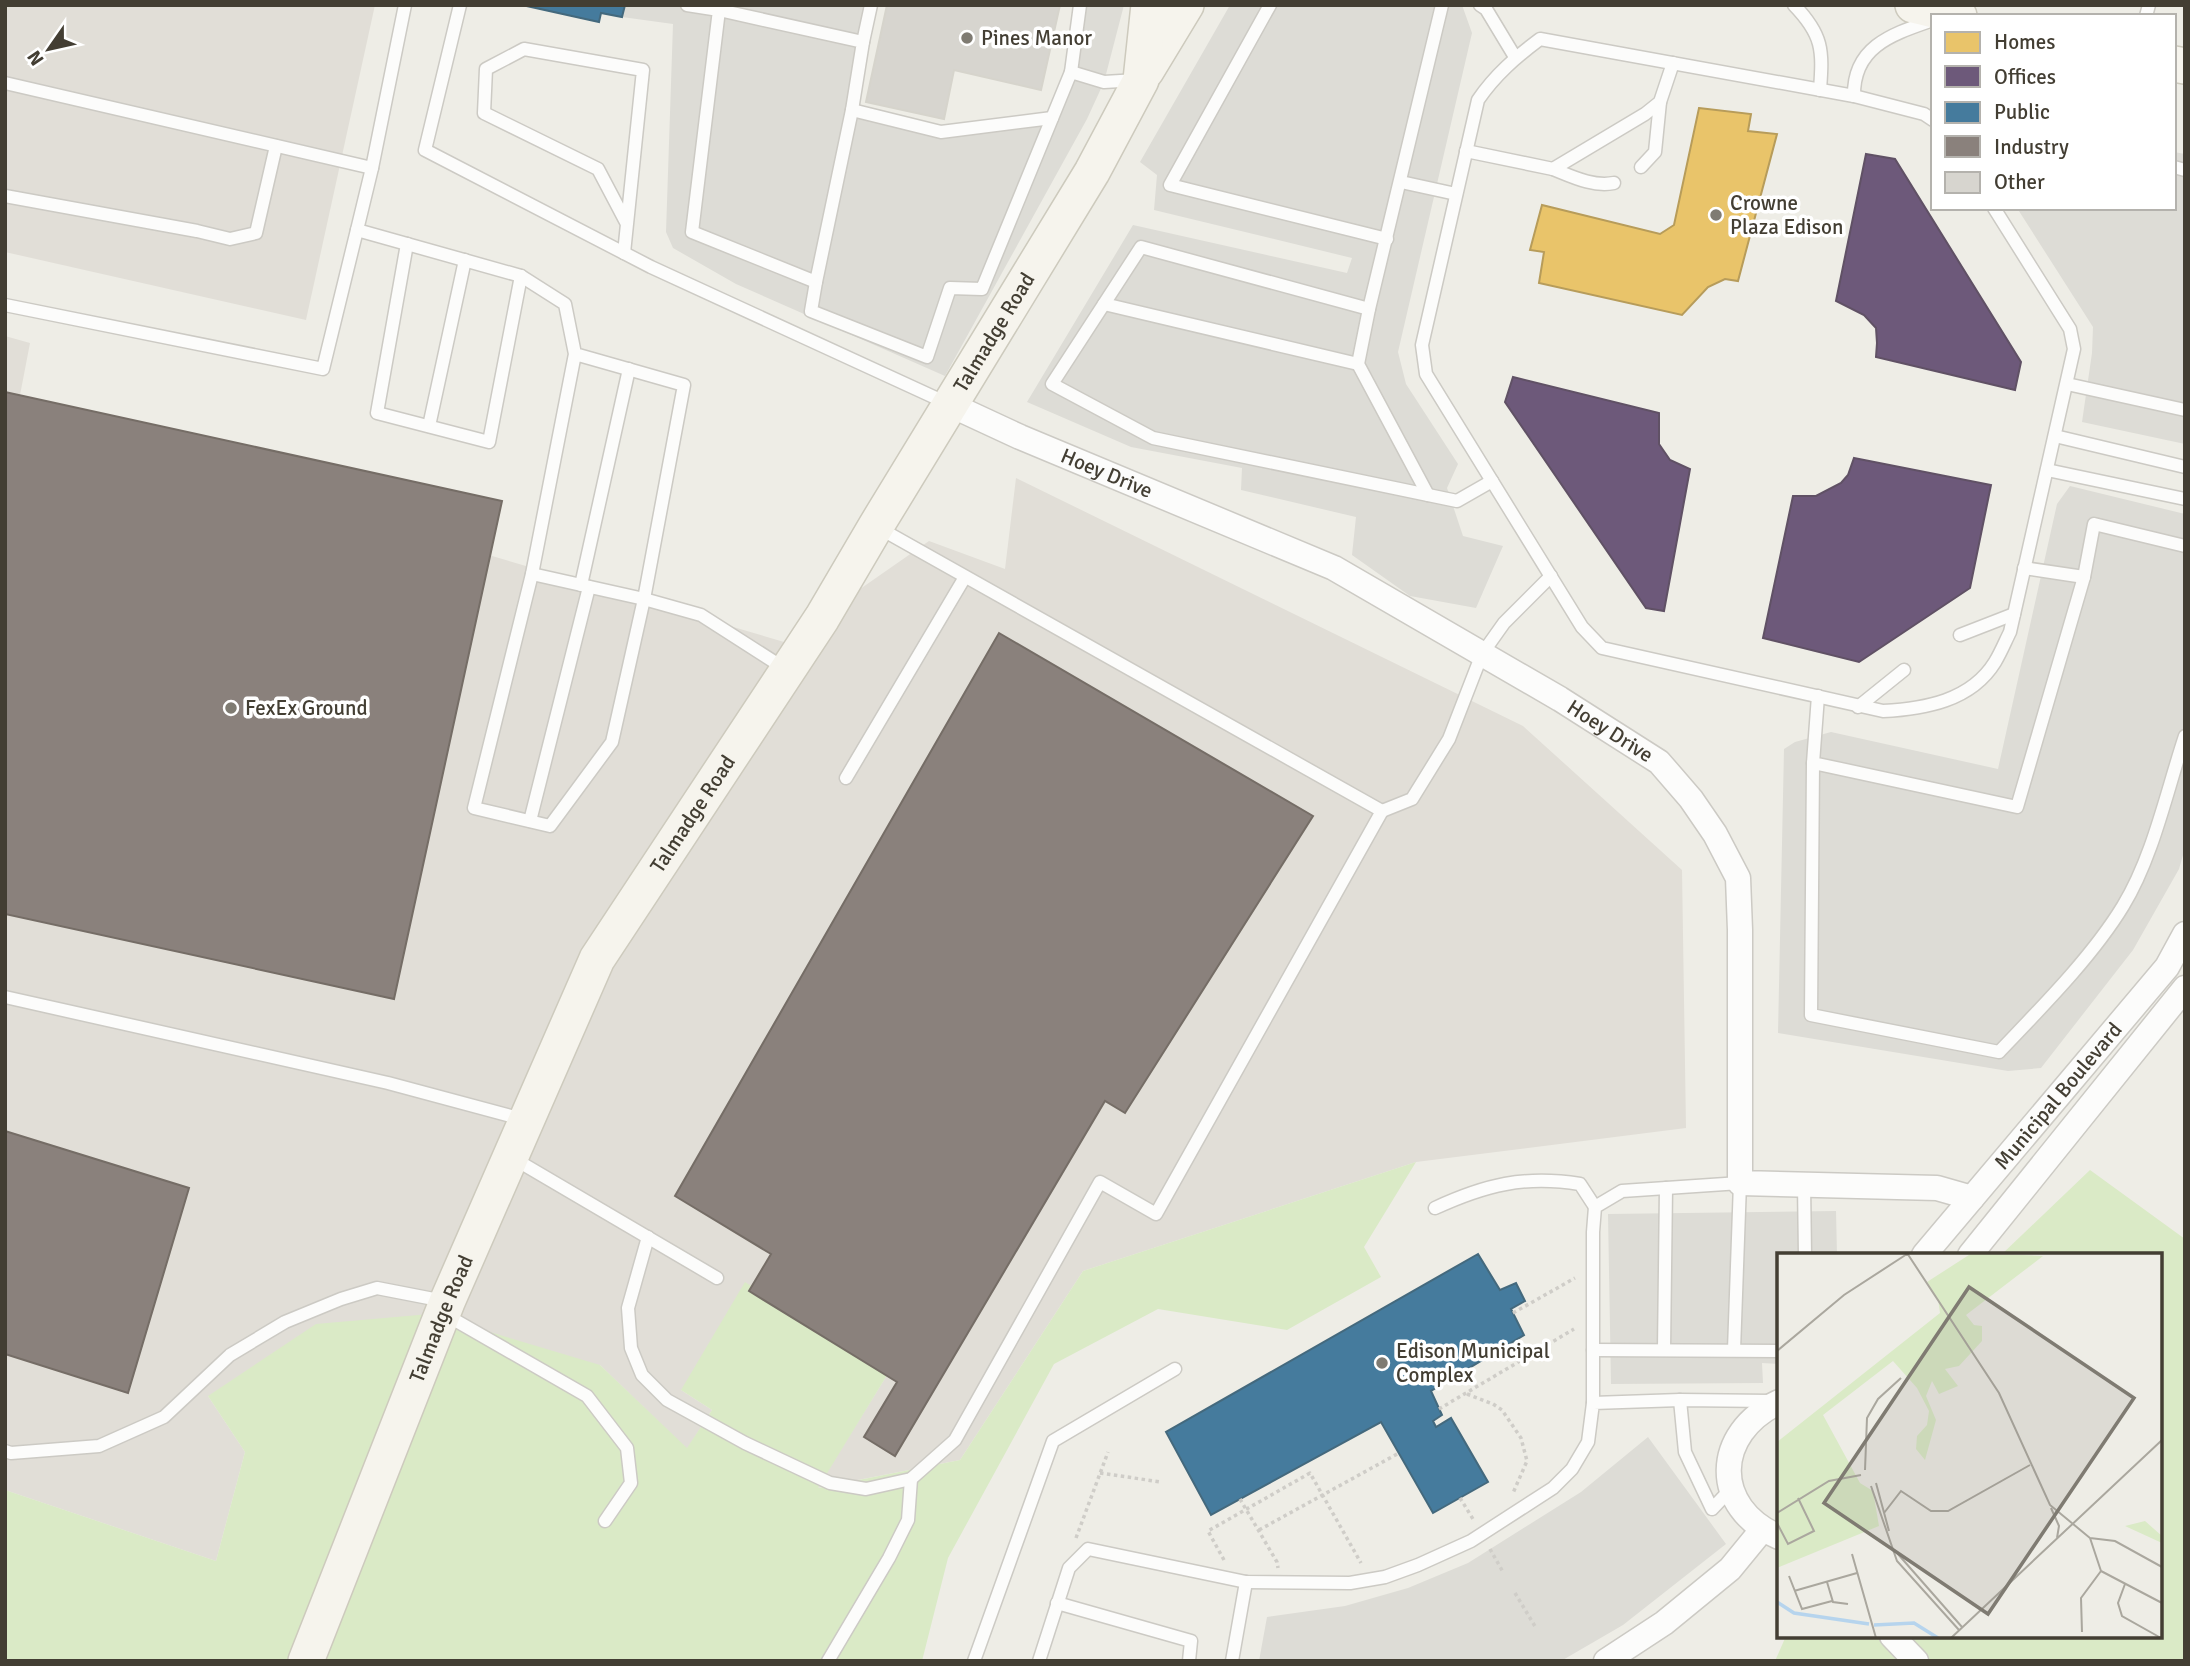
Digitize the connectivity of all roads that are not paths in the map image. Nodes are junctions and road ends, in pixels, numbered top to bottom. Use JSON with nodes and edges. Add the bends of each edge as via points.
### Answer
{"nodes":[{"id":1,"x":405,"y":5,"type":"edge"},
{"id":2,"x":460,"y":5,"type":"edge"},
{"id":3,"x":687,"y":5,"type":"edge"},
{"id":4,"x":871,"y":5,"type":"edge"},
{"id":5,"x":1080,"y":5,"type":"edge"},
{"id":6,"x":1149,"y":5,"type":"edge"},
{"id":7,"x":1186,"y":5,"type":"edge"},
{"id":8,"x":1270,"y":5,"type":"edge"},
{"id":9,"x":1442,"y":5,"type":"edge"},
{"id":10,"x":1480,"y":5,"type":"edge"},
{"id":11,"x":1794,"y":5,"type":"edge"},
{"id":12,"x":1913,"y":5,"type":"edge"},
{"id":13,"x":720,"y":8,"type":"edge"},
{"id":14,"x":1941,"y":14,"type":"edge"},
{"id":15,"x":1931,"y":22,"type":"edge"},
{"id":16,"x":863,"y":42,"type":"junction"},
{"id":17,"x":1515,"y":57,"type":"junction"},
{"id":18,"x":1673,"y":63,"type":"junction"},
{"id":19,"x":1071,"y":72,"type":"junction"},
{"id":20,"x":1141,"y":80,"type":"junction"},
{"id":21,"x":5,"y":83,"type":"edge"},
{"id":22,"x":1820,"y":90,"type":"junction"},
{"id":23,"x":1854,"y":96,"type":"junction"},
{"id":24,"x":1660,"y":102,"type":"junction"},
{"id":25,"x":852,"y":110,"type":"junction"},
{"id":26,"x":1052,"y":118,"type":"junction"},
{"id":27,"x":1931,"y":119,"type":"edge"},
{"id":28,"x":276,"y":146,"type":"junction"},
{"id":29,"x":1466,"y":151,"type":"junction"},
{"id":30,"x":1641,"y":167,"type":"dead end"},
{"id":31,"x":372,"y":168,"type":"junction"},
{"id":32,"x":1553,"y":169,"type":"junction"},
{"id":33,"x":1401,"y":181,"type":"junction"},
{"id":34,"x":1614,"y":183,"type":"dead end"},
{"id":35,"x":1457,"y":194,"type":"junction"},
{"id":36,"x":5,"y":196,"type":"edge"},
{"id":37,"x":1995,"y":210,"type":"edge"},
{"id":38,"x":627,"y":224,"type":"junction"},
{"id":39,"x":357,"y":230,"type":"junction"},
{"id":40,"x":1387,"y":239,"type":"junction"},
{"id":41,"x":407,"y":244,"type":"junction"},
{"id":42,"x":624,"y":253,"type":"junction"},
{"id":43,"x":465,"y":261,"type":"junction"},
{"id":44,"x":521,"y":276,"type":"junction"},
{"id":45,"x":816,"y":282,"type":"junction"},
{"id":46,"x":1104,"y":304,"type":"junction"},
{"id":47,"x":5,"y":305,"type":"edge"},
{"id":48,"x":1368,"y":309,"type":"junction"},
{"id":49,"x":575,"y":354,"type":"junction"},
{"id":50,"x":1358,"y":364,"type":"junction"},
{"id":51,"x":629,"y":369,"type":"junction"},
{"id":52,"x":2067,"y":384,"type":"junction"},
{"id":53,"x":951,"y":405,"type":"junction"},
{"id":54,"x":2185,"y":410,"type":"edge"},
{"id":55,"x":429,"y":426,"type":"junction"},
{"id":56,"x":2055,"y":436,"type":"junction"},
{"id":57,"x":2185,"y":467,"type":"edge"},
{"id":58,"x":2047,"y":470,"type":"junction"},
{"id":59,"x":1492,"y":481,"type":"junction"},
{"id":60,"x":1428,"y":495,"type":"junction"},
{"id":61,"x":2185,"y":499,"type":"edge"},
{"id":62,"x":876,"y":526,"type":"junction"},
{"id":63,"x":2185,"y":546,"type":"edge"},
{"id":64,"x":2025,"y":568,"type":"junction"},
{"id":65,"x":532,"y":574,"type":"junction"},
{"id":66,"x":965,"y":576,"type":"junction"},
{"id":67,"x":1551,"y":576,"type":"junction"},
{"id":68,"x":2084,"y":577,"type":"junction"},
{"id":69,"x":585,"y":586,"type":"junction"},
{"id":70,"x":644,"y":599,"type":"junction"},
{"id":71,"x":2014,"y":614,"type":"junction"},
{"id":72,"x":1960,"y":635,"type":"dead end"},
{"id":73,"x":1482,"y":654,"type":"junction"},
{"id":74,"x":788,"y":670,"type":"junction"},
{"id":75,"x":1904,"y":670,"type":"dead end"},
{"id":76,"x":1818,"y":696,"type":"junction"},
{"id":77,"x":1858,"y":707,"type":"junction"},
{"id":78,"x":2185,"y":736,"type":"edge"},
{"id":79,"x":1813,"y":764,"type":"junction"},
{"id":80,"x":846,"y":778,"type":"dead end"},
{"id":81,"x":1382,"y":811,"type":"junction"},
{"id":82,"x":530,"y":821,"type":"junction"},
{"id":83,"x":2185,"y":934,"type":"edge"},
{"id":84,"x":2185,"y":988,"type":"edge"},
{"id":85,"x":5,"y":997,"type":"edge"},
{"id":86,"x":526,"y":1120,"type":"junction"},
{"id":87,"x":511,"y":1157,"type":"junction"},
{"id":88,"x":1740,"y":1183,"type":"junction"},
{"id":89,"x":1804,"y":1185,"type":"junction"},
{"id":90,"x":1666,"y":1188,"type":"junction"},
{"id":91,"x":1972,"y":1198,"type":"junction"},
{"id":92,"x":1595,"y":1207,"type":"junction"},
{"id":93,"x":1435,"y":1208,"type":"dead end"},
{"id":94,"x":648,"y":1237,"type":"junction"},
{"id":95,"x":1805,"y":1253,"type":"edge"},
{"id":96,"x":1926,"y":1253,"type":"edge"},
{"id":97,"x":1972,"y":1253,"type":"edge"},
{"id":98,"x":717,"y":1278,"type":"dead end"},
{"id":99,"x":445,"y":1307,"type":"junction"},
{"id":100,"x":1664,"y":1349,"type":"junction"},
{"id":101,"x":1593,"y":1350,"type":"junction"},
{"id":102,"x":1734,"y":1350,"type":"junction"},
{"id":103,"x":1777,"y":1351,"type":"edge"},
{"id":104,"x":1175,"y":1369,"type":"dead end"},
{"id":105,"x":1680,"y":1400,"type":"junction"},
{"id":106,"x":1777,"y":1402,"type":"edge"},
{"id":107,"x":1593,"y":1403,"type":"junction"},
{"id":108,"x":1777,"y":1403,"type":"edge"},
{"id":109,"x":5,"y":1451,"type":"edge"},
{"id":110,"x":911,"y":1479,"type":"junction"},
{"id":111,"x":1731,"y":1489,"type":"junction"},
{"id":112,"x":605,"y":1521,"type":"dead end"},
{"id":113,"x":1770,"y":1533,"type":"edge"},
{"id":114,"x":1246,"y":1582,"type":"junction"},
{"id":115,"x":1058,"y":1603,"type":"junction"},
{"id":116,"x":1894,"y":1638,"type":"edge"},
{"id":117,"x":1042,"y":1660,"type":"edge"},
{"id":118,"x":306,"y":1661,"type":"edge"},
{"id":119,"x":828,"y":1661,"type":"edge"},
{"id":120,"x":974,"y":1661,"type":"edge"},
{"id":121,"x":1189,"y":1661,"type":"edge"},
{"id":122,"x":1232,"y":1661,"type":"edge"},
{"id":123,"x":1606,"y":1661,"type":"edge"},
{"id":124,"x":1916,"y":1661,"type":"edge"}],
"edges":[{"from":1,"to":31,"type":"lane"},
{"from":2,"to":42,"type":"lane","via":[[425,150]]},
{"from":3,"to":13,"type":"lane"},
{"from":4,"to":16,"type":"lane"},
{"from":5,"to":19,"type":"lane"},
{"from":6,"to":20,"type":"street","name":"Talmadge Road"},
{"from":7,"to":20,"type":"street"},
{"from":8,"to":40,"type":"lane","via":[[1170,185]]},
{"from":9,"to":33,"type":"lane"},
{"from":10,"to":17,"type":"lane"},
{"from":11,"to":22,"type":"lane","via":[[1812,24],[1823,55]]},
{"from":12,"to":14,"type":"street"},
{"from":13,"to":16,"type":"lane"},
{"from":13,"to":45,"type":"lane","via":[[692,232]]},
{"from":15,"to":23,"type":"lane","via":[[1892,35],[1870,50],[1854,79]]},
{"from":16,"to":25,"type":"lane"},
{"from":17,"to":18,"type":"lane","via":[[1540,39]]},
{"from":17,"to":29,"type":"lane","via":[[1478,100]]},
{"from":18,"to":22,"type":"lane"},
{"from":18,"to":24,"type":"lane"},
{"from":19,"to":20,"type":"lane","via":[[1104,82]]},
{"from":19,"to":26,"type":"lane"},
{"from":20,"to":53,"type":"street","name":"Talmadge Road","via":[[1092,172]]},
{"from":21,"to":28,"type":"lane"},
{"from":22,"to":23,"type":"lane"},
{"from":23,"to":27,"type":"lane"},
{"from":24,"to":30,"type":"lane","via":[[1654,152]]},
{"from":24,"to":32,"type":"lane"},
{"from":25,"to":26,"type":"lane","via":[[941,132]]},
{"from":25,"to":45,"type":"lane"},
{"from":26,"to":45,"type":"lane","via":[[982,289],[950,288],[927,357],[811,311]]},
{"from":28,"to":31,"type":"lane"},
{"from":28,"to":36,"type":"lane","via":[[256,233],[230,239]]},
{"from":29,"to":32,"type":"lane"},
{"from":29,"to":35,"type":"lane"},
{"from":31,"to":39,"type":"lane"},
{"from":32,"to":34,"type":"lane","via":[[1585,181]]},
{"from":33,"to":35,"type":"lane"},
{"from":33,"to":40,"type":"lane"},
{"from":35,"to":59,"type":"lane","via":[[1422,345],[1426,374]]},
{"from":37,"to":52,"type":"lane","via":[[2070,329],[2074,349]]},
{"from":38,"to":38,"type":"lane","via":[[643,70],[524,49],[486,69],[484,113],[598,169]]},
{"from":38,"to":42,"type":"lane"},
{"from":39,"to":41,"type":"lane"},
{"from":39,"to":47,"type":"lane","via":[[323,369]]},
{"from":40,"to":48,"type":"lane"},
{"from":41,"to":43,"type":"lane"},
{"from":41,"to":55,"type":"lane","via":[[377,414]]},
{"from":42,"to":53,"type":"lane"},
{"from":43,"to":44,"type":"lane"},
{"from":43,"to":55,"type":"lane"},
{"from":44,"to":49,"type":"lane","via":[[565,304]]},
{"from":44,"to":55,"type":"lane","via":[[489,442]]},
{"from":46,"to":48,"type":"lane","via":[[1142,247]]},
{"from":46,"to":50,"type":"lane"},
{"from":46,"to":60,"type":"lane","via":[[1052,384],[1153,438]]},
{"from":48,"to":50,"type":"lane"},
{"from":49,"to":51,"type":"lane"},
{"from":49,"to":65,"type":"lane"},
{"from":50,"to":60,"type":"lane"},
{"from":51,"to":69,"type":"lane"},
{"from":51,"to":70,"type":"lane","via":[[684,385]]},
{"from":52,"to":54,"type":"lane"},
{"from":52,"to":56,"type":"lane"},
{"from":53,"to":62,"type":"street","name":"Talmadge Road"},
{"from":53,"to":73,"type":"street","name":"Hoey Drive","via":[[1334,568]]},
{"from":56,"to":57,"type":"lane"},
{"from":56,"to":58,"type":"lane"},
{"from":58,"to":61,"type":"lane"},
{"from":58,"to":64,"type":"lane"},
{"from":59,"to":60,"type":"lane","via":[[1457,501]]},
{"from":59,"to":67,"type":"lane"},
{"from":62,"to":66,"type":"lane"},
{"from":62,"to":74,"type":"street","name":"Talmadge Road"},
{"from":63,"to":68,"type":"lane","via":[[2094,524]]},
{"from":64,"to":68,"type":"lane"},
{"from":64,"to":71,"type":"lane"},
{"from":65,"to":69,"type":"lane"},
{"from":65,"to":82,"type":"lane","via":[[474,808]]},
{"from":66,"to":80,"type":"lane"},
{"from":66,"to":81,"type":"lane"},
{"from":67,"to":73,"type":"lane","via":[[1504,623]]},
{"from":67,"to":76,"type":"lane","via":[[1582,627],[1602,648]]},
{"from":68,"to":79,"type":"lane","via":[[2017,807]]},
{"from":69,"to":70,"type":"lane"},
{"from":69,"to":82,"type":"lane"},
{"from":70,"to":74,"type":"lane","via":[[701,615]]},
{"from":70,"to":82,"type":"lane","via":[[612,741],[550,826]]},
{"from":71,"to":72,"type":"lane"},
{"from":71,"to":77,"type":"lane","via":[[1994,664],[1955,697],[1916,709]]},
{"from":73,"to":81,"type":"lane","via":[[1449,739],[1412,799]]},
{"from":73,"to":88,"type":"street","name":"Hoey Drive","via":[[1659,762],[1703,817],[1738,878]]},
{"from":74,"to":86,"type":"street","name":"Talmadge Road","via":[[597,959]]},
{"from":75,"to":77,"type":"lane"},
{"from":76,"to":77,"type":"lane"},
{"from":76,"to":79,"type":"lane"},
{"from":78,"to":79,"type":"lane","via":[[2144,861],[2123,906],[2045,1004],[1999,1052],[1811,1015]]},
{"from":81,"to":110,"type":"lane","via":[[1156,1214],[1100,1182],[955,1440]]},
{"from":83,"to":91,"type":"street","name":"Municipal Boulevard","via":[[2167,967]]},
{"from":84,"to":97,"type":"street","name":"Municipal Boulevard"},
{"from":85,"to":86,"type":"lane","via":[[388,1083]]},
{"from":86,"to":87,"type":"street","name":"Talmadge Road"},
{"from":87,"to":94,"type":"lane"},
{"from":87,"to":99,"type":"street","name":"Talmadge Road"},
{"from":88,"to":89,"type":"street"},
{"from":88,"to":90,"type":"lane"},
{"from":88,"to":102,"type":"lane"},
{"from":89,"to":91,"type":"street","via":[[1937,1188]]},
{"from":89,"to":95,"type":"lane"},
{"from":90,"to":92,"type":"lane","via":[[1622,1191]]},
{"from":90,"to":100,"type":"lane"},
{"from":91,"to":96,"type":"street","name":"Municipal Boulevard"},
{"from":92,"to":93,"type":"lane","via":[[1580,1184],[1555,1180],[1511,1181]]},
{"from":92,"to":101,"type":"lane"},
{"from":94,"to":98,"type":"lane"},
{"from":94,"to":110,"type":"lane","via":[[628,1308],[631,1348],[642,1375],[667,1400],[830,1483],[866,1489]]},
{"from":99,"to":109,"type":"lane","via":[[377,1288],[341,1299],[285,1322],[230,1355],[164,1417],[99,1446]]},
{"from":99,"to":112,"type":"lane","via":[[587,1395],[627,1448],[631,1483]]},
{"from":99,"to":118,"type":"street","name":"Talmadge Road"},
{"from":100,"to":101,"type":"lane"},
{"from":100,"to":102,"type":"lane"},
{"from":101,"to":107,"type":"lane"},
{"from":102,"to":103,"type":"lane"},
{"from":104,"to":120,"type":"lane","via":[[1053,1441]]},
{"from":105,"to":106,"type":"lane"},
{"from":105,"to":107,"type":"lane"},
{"from":105,"to":111,"type":"lane","via":[[1685,1452],[1712,1509]]},
{"from":107,"to":114,"type":"lane","via":[[1588,1442],[1572,1469],[1553,1488],[1471,1541],[1385,1577],[1350,1583]]},
{"from":108,"to":111,"type":"street","via":[[1760,1411],[1736,1439],[1729,1460]]},
{"from":110,"to":119,"type":"lane","via":[[908,1520]]},
{"from":111,"to":113,"type":"street","via":[[1741,1509]]},
{"from":113,"to":123,"type":"street","via":[[1664,1623]]},
{"from":114,"to":115,"type":"lane","via":[[1088,1549],[1069,1568]]},
{"from":114,"to":122,"type":"lane"},
{"from":115,"to":117,"type":"lane"},
{"from":115,"to":121,"type":"lane","via":[[1191,1641]]},
{"from":116,"to":124,"type":"street"}]}
